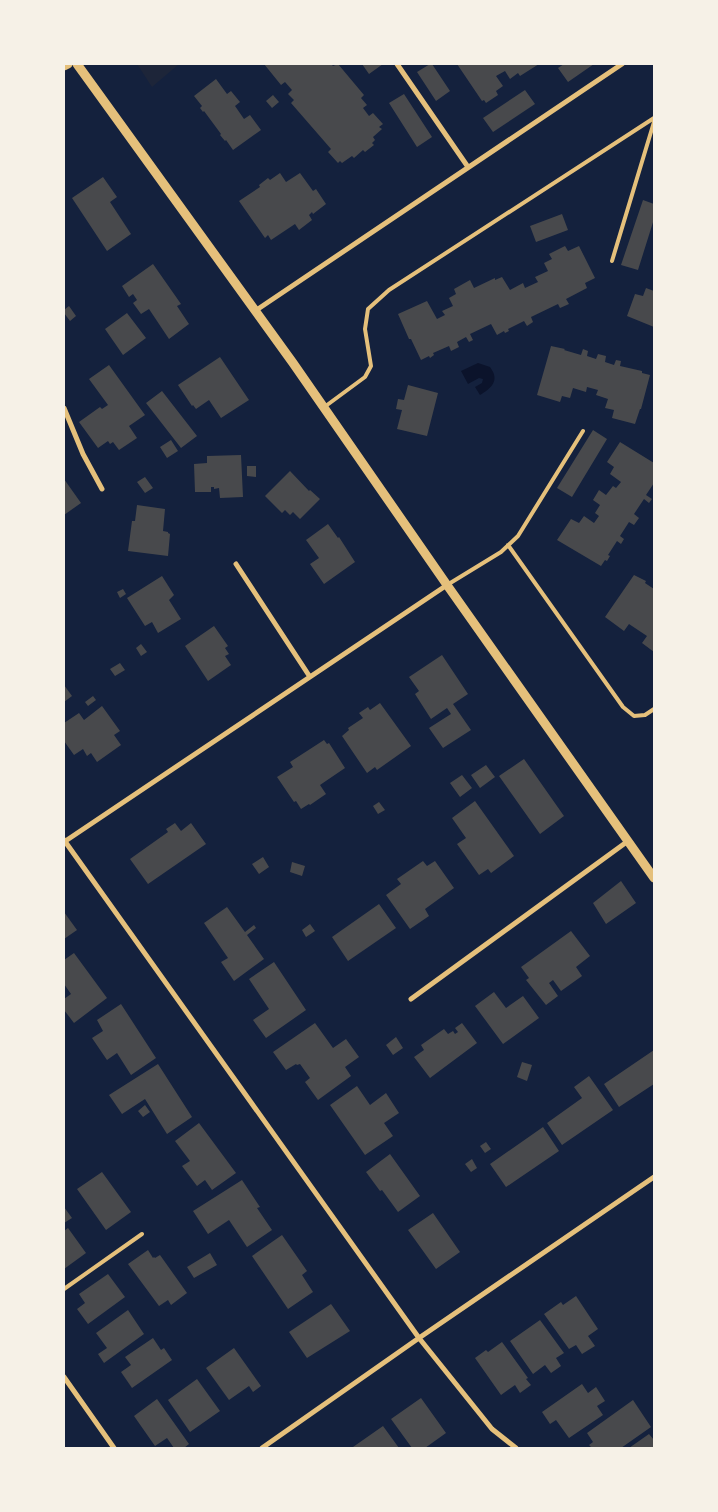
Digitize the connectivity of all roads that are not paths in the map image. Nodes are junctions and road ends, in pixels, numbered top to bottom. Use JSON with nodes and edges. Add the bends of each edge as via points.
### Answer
{"nodes":[{"id":1,"x":68,"y":64,"type":"edge"},
{"id":2,"x":77,"y":64,"type":"edge"},
{"id":3,"x":397,"y":64,"type":"edge"},
{"id":4,"x":622,"y":64,"type":"edge"},
{"id":5,"x":64,"y":66,"type":"edge"},
{"id":6,"x":654,"y":120,"type":"edge"},
{"id":7,"x":468,"y":167,"type":"junction"},
{"id":8,"x":612,"y":261,"type":"dead end"},
{"id":9,"x":254,"y":311,"type":"junction"},
{"id":10,"x":64,"y":408,"type":"edge"},
{"id":11,"x":323,"y":408,"type":"junction"},
{"id":12,"x":583,"y":430,"type":"dead end"},
{"id":13,"x":102,"y":489,"type":"dead end"},
{"id":14,"x":508,"y":545,"type":"junction"},
{"id":15,"x":236,"y":564,"type":"dead end"},
{"id":16,"x":447,"y":585,"type":"junction"},
{"id":17,"x":310,"y":677,"type":"junction"},
{"id":18,"x":654,"y":709,"type":"edge"},
{"id":19,"x":64,"y":841,"type":"edge"},
{"id":20,"x":628,"y":841,"type":"junction"},
{"id":21,"x":654,"y":878,"type":"edge"},
{"id":22,"x":411,"y":999,"type":"dead end"},
{"id":23,"x":654,"y":1177,"type":"edge"},
{"id":24,"x":142,"y":1234,"type":"dead end"},
{"id":25,"x":64,"y":1289,"type":"edge"},
{"id":26,"x":419,"y":1338,"type":"junction"},
{"id":27,"x":64,"y":1377,"type":"edge"},
{"id":28,"x":114,"y":1448,"type":"edge"},
{"id":29,"x":262,"y":1448,"type":"edge"},
{"id":30,"x":516,"y":1448,"type":"edge"}],
"edges":[{"from":1,"to":5,"type":"street"},
{"from":2,"to":9,"type":"street"},
{"from":3,"to":7,"type":"street"},
{"from":4,"to":7,"type":"street"},
{"from":6,"to":8,"type":"lane"},
{"from":6,"to":11,"type":"lane","via":[[389,290],[368,309],[365,329],[371,366],[365,377]]},
{"from":7,"to":9,"type":"street"},
{"from":9,"to":11,"type":"street"},
{"from":10,"to":13,"type":"street"},
{"from":11,"to":16,"type":"street"},
{"from":12,"to":14,"type":"lane","via":[[518,536]]},
{"from":14,"to":16,"type":"lane"},
{"from":14,"to":18,"type":"lane","via":[[623,707],[634,716],[645,715]]},
{"from":15,"to":17,"type":"street"},
{"from":16,"to":17,"type":"street"},
{"from":16,"to":20,"type":"street"},
{"from":17,"to":19,"type":"street"},
{"from":19,"to":26,"type":"street"},
{"from":20,"to":21,"type":"street"},
{"from":20,"to":22,"type":"street"},
{"from":23,"to":26,"type":"street"},
{"from":24,"to":25,"type":"lane"},
{"from":26,"to":29,"type":"street"},
{"from":26,"to":30,"type":"street","via":[[492,1429]]},
{"from":27,"to":28,"type":"street"}]}
